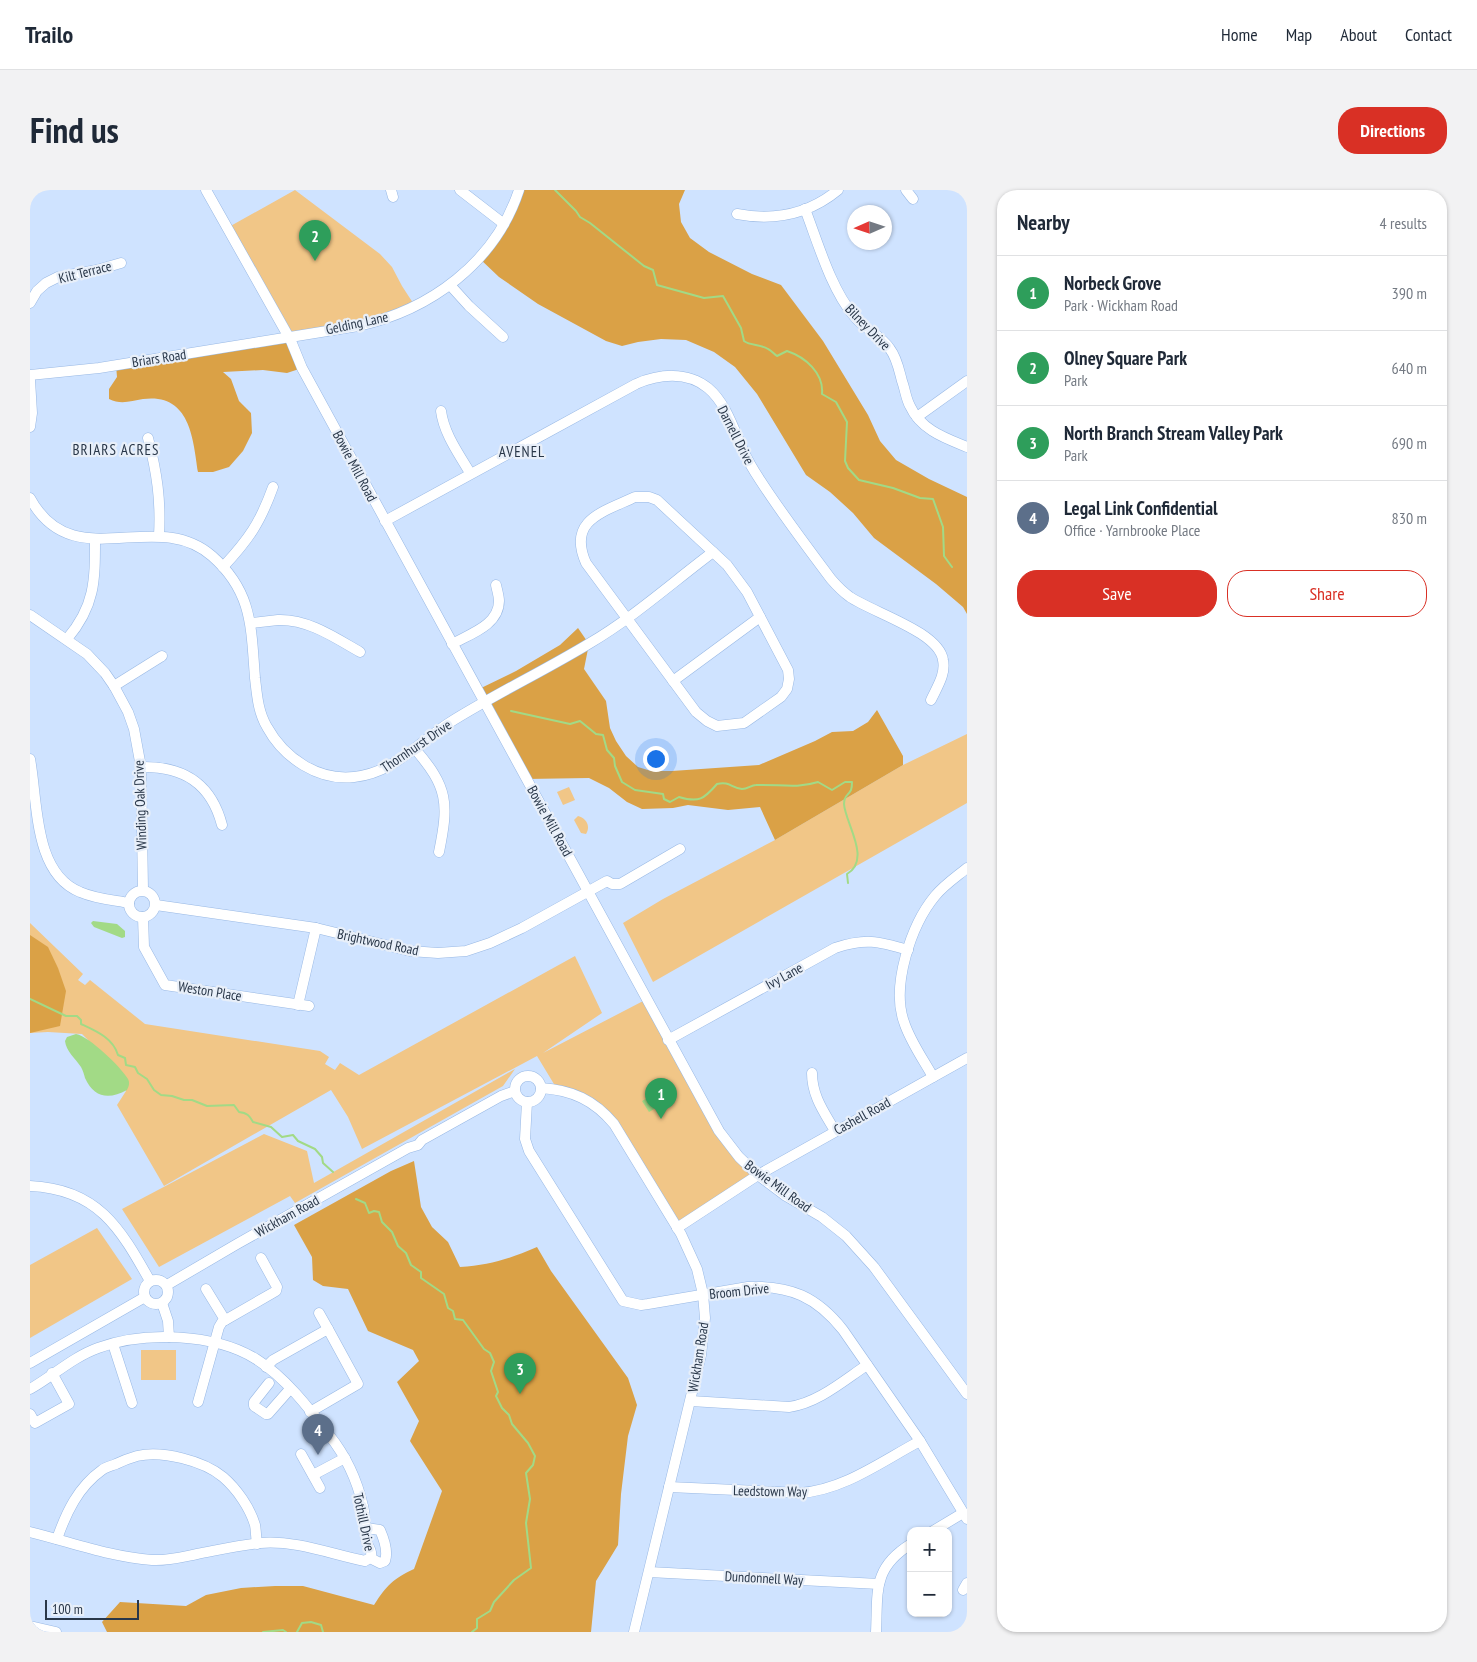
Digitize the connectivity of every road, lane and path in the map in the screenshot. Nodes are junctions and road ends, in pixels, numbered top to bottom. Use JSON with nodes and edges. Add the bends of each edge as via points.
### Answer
{"nodes":[{"id":1,"x":206,"y":190,"type":"edge"},
{"id":2,"x":460,"y":190,"type":"edge"},
{"id":3,"x":519,"y":190,"type":"edge"},
{"id":4,"x":838,"y":190,"type":"edge"},
{"id":5,"x":906,"y":190,"type":"edge"},
{"id":6,"x":913,"y":199,"type":"dead end"},
{"id":7,"x":805,"y":210,"type":"junction"},
{"id":8,"x":737,"y":214,"type":"dead end"},
{"id":9,"x":504,"y":224,"type":"junction"},
{"id":10,"x":121,"y":262,"type":"dead end"},
{"id":11,"x":450,"y":285,"type":"junction"},
{"id":12,"x":30,"y":303,"type":"edge"},
{"id":13,"x":287,"y":336,"type":"junction"},
{"id":14,"x":502,"y":337,"type":"dead end"},
{"id":15,"x":30,"y":375,"type":"edge"},
{"id":16,"x":30,"y":380,"type":"edge"},
{"id":17,"x":967,"y":380,"type":"edge"},
{"id":18,"x":441,"y":411,"type":"dead end"},
{"id":19,"x":917,"y":416,"type":"junction"},
{"id":20,"x":30,"y":427,"type":"edge"},
{"id":21,"x":148,"y":438,"type":"dead end"},
{"id":22,"x":967,"y":447,"type":"edge"},
{"id":23,"x":470,"y":473,"type":"junction"},
{"id":24,"x":273,"y":487,"type":"dead end"},
{"id":25,"x":30,"y":498,"type":"edge"},
{"id":26,"x":385,"y":521,"type":"junction"},
{"id":27,"x":159,"y":536,"type":"junction"},
{"id":28,"x":95,"y":540,"type":"junction"},
{"id":29,"x":713,"y":552,"type":"junction"},
{"id":30,"x":223,"y":567,"type":"junction"},
{"id":31,"x":496,"y":585,"type":"dead end"},
{"id":32,"x":30,"y":616,"type":"edge"},
{"id":33,"x":627,"y":618,"type":"junction"},
{"id":34,"x":760,"y":618,"type":"junction"},
{"id":35,"x":251,"y":623,"type":"junction"},
{"id":36,"x":67,"y":639,"type":"junction"},
{"id":37,"x":452,"y":644,"type":"junction"},
{"id":38,"x":360,"y":652,"type":"dead end"},
{"id":39,"x":162,"y":656,"type":"dead end"},
{"id":40,"x":673,"y":680,"type":"junction"},
{"id":41,"x":114,"y":686,"type":"junction"},
{"id":42,"x":931,"y":700,"type":"dead end"},
{"id":43,"x":484,"y":702,"type":"junction"},
{"id":44,"x":416,"y":749,"type":"junction"},
{"id":45,"x":30,"y":759,"type":"edge"},
{"id":46,"x":141,"y":767,"type":"junction"},
{"id":47,"x":222,"y":825,"type":"dead end"},
{"id":48,"x":680,"y":849,"type":"dead end"},
{"id":49,"x":439,"y":852,"type":"dead end"},
{"id":50,"x":967,"y":868,"type":"edge"},
{"id":51,"x":142,"y":890,"type":"junction"},
{"id":52,"x":588,"y":892,"type":"junction"},
{"id":53,"x":129,"y":903,"type":"junction"},
{"id":54,"x":156,"y":905,"type":"junction"},
{"id":55,"x":143,"y":917,"type":"junction"},
{"id":56,"x":316,"y":928,"type":"junction"},
{"id":57,"x":908,"y":950,"type":"junction"},
{"id":58,"x":668,"y":1040,"type":"junction"},
{"id":59,"x":967,"y":1058,"type":"edge"},
{"id":60,"x":812,"y":1073,"type":"dead end"},
{"id":61,"x":933,"y":1077,"type":"junction"},
{"id":62,"x":541,"y":1088,"type":"junction"},
{"id":63,"x":515,"y":1091,"type":"junction"},
{"id":64,"x":527,"y":1102,"type":"junction"},
{"id":65,"x":835,"y":1131,"type":"junction"},
{"id":66,"x":758,"y":1175,"type":"junction"},
{"id":67,"x":30,"y":1186,"type":"edge"},
{"id":68,"x":669,"y":1214,"type":"junction"},
{"id":69,"x":692,"y":1218,"type":"junction"},
{"id":70,"x":677,"y":1228,"type":"junction"},
{"id":71,"x":261,"y":1258,"type":"dead end"},
{"id":72,"x":150,"y":1281,"type":"junction"},
{"id":73,"x":167,"y":1285,"type":"junction"},
{"id":74,"x":206,"y":1289,"type":"dead end"},
{"id":75,"x":703,"y":1294,"type":"junction"},
{"id":76,"x":145,"y":1297,"type":"junction"},
{"id":77,"x":162,"y":1303,"type":"junction"},
{"id":78,"x":319,"y":1313,"type":"dead end"},
{"id":79,"x":225,"y":1320,"type":"junction"},
{"id":80,"x":328,"y":1329,"type":"junction"},
{"id":81,"x":169,"y":1337,"type":"junction"},
{"id":82,"x":214,"y":1343,"type":"junction"},
{"id":83,"x":113,"y":1344,"type":"junction"},
{"id":84,"x":30,"y":1363,"type":"edge"},
{"id":85,"x":867,"y":1366,"type":"junction"},
{"id":86,"x":266,"y":1367,"type":"junction"},
{"id":87,"x":52,"y":1373,"type":"junction"},
{"id":88,"x":269,"y":1383,"type":"dead end"},
{"id":89,"x":30,"y":1389,"type":"edge"},
{"id":90,"x":290,"y":1389,"type":"junction"},
{"id":91,"x":967,"y":1394,"type":"edge"},
{"id":92,"x":691,"y":1401,"type":"junction"},
{"id":93,"x":198,"y":1402,"type":"dead end"},
{"id":94,"x":132,"y":1403,"type":"dead end"},
{"id":95,"x":310,"y":1412,"type":"junction"},
{"id":96,"x":30,"y":1414,"type":"edge"},
{"id":97,"x":920,"y":1441,"type":"junction"},
{"id":98,"x":301,"y":1454,"type":"dead end"},
{"id":99,"x":345,"y":1458,"type":"junction"},
{"id":100,"x":313,"y":1475,"type":"junction"},
{"id":101,"x":669,"y":1487,"type":"junction"},
{"id":102,"x":320,"y":1488,"type":"dead end"},
{"id":103,"x":965,"y":1516,"type":"edge"},
{"id":104,"x":942,"y":1527,"type":"edge"},
{"id":105,"x":366,"y":1528,"type":"junction"},
{"id":106,"x":30,"y":1532,"type":"edge"},
{"id":107,"x":57,"y":1539,"type":"junction"},
{"id":108,"x":257,"y":1544,"type":"junction"},
{"id":109,"x":907,"y":1546,"type":"edge"},
{"id":110,"x":370,"y":1558,"type":"junction"},
{"id":111,"x":649,"y":1572,"type":"junction"},
{"id":112,"x":879,"y":1584,"type":"junction"},
{"id":113,"x":30,"y":1626,"type":"edge"},
{"id":114,"x":56,"y":1632,"type":"edge"},
{"id":115,"x":634,"y":1632,"type":"edge"},
{"id":116,"x":876,"y":1632,"type":"edge"}],
"edges":[{"from":1,"to":13,"type":"street","name":"Bowie Mill Road"},
{"from":2,"to":9,"type":"street"},
{"from":3,"to":9,"type":"street","name":"Gelding Lane"},
{"from":4,"to":7,"type":"street"},
{"from":5,"to":6,"type":"street"},
{"from":7,"to":8,"type":"street","via":[[757,218]]},
{"from":7,"to":19,"type":"street","name":"Bilney Drive","via":[[840,297],[854,316],[891,350],[910,406]]},
{"from":9,"to":11,"type":"street","name":"Gelding Lane","via":[[480,258]]},
{"from":10,"to":12,"type":"street","name":"Kilt Terrace","via":[[58,277],[37,291]]},
{"from":11,"to":13,"type":"street","name":"Gelding Lane","via":[[415,306],[376,322]]},
{"from":11,"to":14,"type":"street"},
{"from":13,"to":15,"type":"street","name":"Briars Road","via":[[91,369]]},
{"from":13,"to":26,"type":"street","name":"Bowie Mill Road"},
{"from":16,"to":20,"type":"street"},
{"from":17,"to":19,"type":"street"},
{"from":18,"to":23,"type":"street","via":[[442,421]]},
{"from":19,"to":22,"type":"street","name":"Bilney Drive","via":[[937,435]]},
{"from":21,"to":27,"type":"street","via":[[159,485]]},
{"from":23,"to":26,"type":"street","name":"Darnell Drive"},
{"from":23,"to":42,"type":"street","name":"Darnell Drive","via":[[644,380],[668,375],[700,383],[716,396],[761,481],[840,590],[927,637],[938,647],[943,672]]},
{"from":24,"to":30,"type":"street","via":[[254,530]]},
{"from":25,"to":28,"type":"street","name":"Thornhurst Drive","via":[[37,510],[57,528]]},
{"from":26,"to":37,"type":"street","name":"Bowie Mill Road"},
{"from":27,"to":28,"type":"street","name":"Thornhurst Drive"},
{"from":27,"to":30,"type":"street","name":"Thornhurst Drive","via":[[196,545]]},
{"from":28,"to":36,"type":"street","via":[[92,592],[80,625]]},
{"from":29,"to":33,"type":"street","name":"Thornhurst Drive"},
{"from":29,"to":33,"type":"street","via":[[657,500],[649,497],[635,497],[590,520],[582,529],[580,550],[586,564]]},
{"from":29,"to":34,"type":"street","via":[[747,592]]},
{"from":30,"to":35,"type":"street","name":"Thornhurst Drive","via":[[241,591]]},
{"from":31,"to":37,"type":"street","via":[[497,613],[489,623]]},
{"from":32,"to":36,"type":"street","name":"Winding Oak Drive"},
{"from":33,"to":40,"type":"street"},
{"from":33,"to":43,"type":"street","name":"Thornhurst Drive","via":[[592,642]]},
{"from":34,"to":40,"type":"street"},
{"from":34,"to":40,"type":"street","via":[[788,670],[787,689],[774,703],[744,723],[717,726],[696,712]]},
{"from":35,"to":38,"type":"street","via":[[279,620],[305,624]]},
{"from":35,"to":44,"type":"street","name":"Thornhurst Drive","via":[[260,712],[277,743],[292,758],[324,774],[354,777],[377,772]]},
{"from":36,"to":41,"type":"street","name":"Winding Oak Drive","via":[[87,654]]},
{"from":37,"to":43,"type":"street","name":"Bowie Mill Road"},
{"from":39,"to":41,"type":"street"},
{"from":41,"to":46,"type":"street","name":"Winding Oak Drive","via":[[134,729]]},
{"from":43,"to":44,"type":"street","name":"Thornhurst Drive"},
{"from":43,"to":52,"type":"street","name":"Bowie Mill Road"},
{"from":44,"to":49,"type":"street","via":[[438,778],[444,795],[445,824]]},
{"from":45,"to":53,"type":"street","via":[[44,849],[58,877],[81,893]]},
{"from":46,"to":47,"type":"street","via":[[166,767],[200,785],[218,807]]},
{"from":46,"to":51,"type":"street","name":"Winding Oak Drive"},
{"from":48,"to":52,"type":"street","name":"Brightwood Road","via":[[620,884],[608,881]]},
{"from":50,"to":57,"type":"street","via":[[935,896]]},
{"from":51,"to":53,"type":"street","via":[[133,894]]},
{"from":51,"to":54,"type":"street","via":[[151,894]]},
{"from":52,"to":56,"type":"street","name":"Brightwood Road","via":[[522,928],[466,951],[410,951]]},
{"from":52,"to":58,"type":"street","name":"Bowie Mill Road"},
{"from":53,"to":55,"type":"street","via":[[133,914]]},
{"from":54,"to":55,"type":"street","via":[[153,912]]},
{"from":54,"to":56,"type":"street","name":"Brightwood Road"},
{"from":55,"to":56,"type":"street","name":"Weston Place","via":[[144,947],[165,984],[303,1006]]},
{"from":57,"to":58,"type":"street","name":"Ivy Lane","via":[[866,941],[835,948]]},
{"from":57,"to":61,"type":"street","via":[[900,988],[901,1011],[912,1040]]},
{"from":58,"to":66,"type":"street","name":"Bowie Mill Road","via":[[720,1131],[739,1157]]},
{"from":59,"to":61,"type":"street","name":"Cashell Road"},
{"from":60,"to":65,"type":"street","via":[[816,1096]]},
{"from":61,"to":65,"type":"street","name":"Cashell Road"},
{"from":62,"to":63,"type":"street","via":[[538,1081],[527,1076],[519,1080]]},
{"from":62,"to":64,"type":"street","via":[[537,1098]]},
{"from":62,"to":68,"type":"street","name":"Wickham Road","via":[[576,1094],[605,1113]]},
{"from":63,"to":64,"type":"street","via":[[521,1100]]},
{"from":63,"to":73,"type":"street","name":"Wickham Road","via":[[500,1096],[422,1140],[418,1139],[408,1148]]},
{"from":64,"to":75,"type":"street","name":"Broom Drive","via":[[525,1139],[529,1151],[623,1300],[641,1305]]},
{"from":65,"to":66,"type":"street","name":"Cashell Road"},
{"from":66,"to":69,"type":"street","name":"Cashell Road"},
{"from":66,"to":91,"type":"street","name":"Bowie Mill Road","via":[[846,1236],[874,1267]]},
{"from":67,"to":72,"type":"street","via":[[62,1190],[101,1210],[114,1223]]},
{"from":68,"to":69,"type":"street"},
{"from":68,"to":70,"type":"street","name":"Wickham Road"},
{"from":69,"to":70,"type":"street","name":"Cashell Road"},
{"from":70,"to":75,"type":"street","name":"Wickham Road","via":[[697,1269]]},
{"from":71,"to":79,"type":"street","via":[[276,1291]]},
{"from":72,"to":73,"type":"street","via":[[159,1280]]},
{"from":72,"to":76,"type":"street","via":[[144,1288]]},
{"from":73,"to":77,"type":"street","via":[[168,1297]]},
{"from":74,"to":79,"type":"street"},
{"from":75,"to":85,"type":"street","name":"Broom Drive","via":[[763,1286],[805,1296],[832,1316]]},
{"from":75,"to":92,"type":"street","name":"Wickham Road","via":[[704,1334]]},
{"from":76,"to":77,"type":"street","via":[[154,1304]]},
{"from":76,"to":84,"type":"street"},
{"from":77,"to":81,"type":"street"},
{"from":78,"to":80,"type":"street"},
{"from":79,"to":82,"type":"street","via":[[218,1327]]},
{"from":80,"to":86,"type":"street"},
{"from":80,"to":95,"type":"street","via":[[358,1384]]},
{"from":81,"to":82,"type":"street","name":"Tothill Drive"},
{"from":81,"to":83,"type":"street","name":"Tothill Drive"},
{"from":82,"to":86,"type":"street","name":"Tothill Drive","via":[[241,1352]]},
{"from":82,"to":93,"type":"street"},
{"from":83,"to":87,"type":"street","name":"Tothill Drive","via":[[97,1348]]},
{"from":83,"to":94,"type":"street"},
{"from":85,"to":92,"type":"street","via":[[816,1399],[798,1406]]},
{"from":85,"to":97,"type":"street","name":"Broom Drive"},
{"from":86,"to":90,"type":"street","name":"Tothill Drive"},
{"from":87,"to":89,"type":"street","name":"Tothill Drive"},
{"from":87,"to":96,"type":"street","via":[[69,1404],[35,1423]]},
{"from":88,"to":90,"type":"street","via":[[254,1402],[254,1406],[266,1414]]},
{"from":90,"to":95,"type":"street","name":"Tothill Drive"},
{"from":92,"to":101,"type":"street","name":"Wickham Road"},
{"from":95,"to":99,"type":"street","name":"Tothill Drive"},
{"from":97,"to":101,"type":"street","name":"Leedstown Way","via":[[848,1480],[816,1492]]},
{"from":97,"to":103,"type":"street","name":"Broom Drive"},
{"from":98,"to":100,"type":"street"},
{"from":99,"to":100,"type":"street"},
{"from":99,"to":105,"type":"street","name":"Tothill Drive","via":[[363,1505]]},
{"from":100,"to":102,"type":"street"},
{"from":101,"to":111,"type":"street","name":"Wickham Road"},
{"from":103,"to":104,"type":"street"},
{"from":105,"to":110,"type":"street","name":"Tothill Drive","via":[[366,1541],[372,1553]]},
{"from":105,"to":110,"type":"street","via":[[380,1530],[387,1557],[380,1563]]},
{"from":106,"to":107,"type":"street","name":"Tothill Drive"},
{"from":107,"to":108,"type":"street","name":"Tothill Drive","via":[[102,1552],[153,1560],[173,1560]]},
{"from":107,"to":108,"type":"street","via":[[74,1501],[84,1486],[103,1469],[138,1456],[155,1455],[179,1457],[223,1477],[247,1507],[255,1525]]},
{"from":108,"to":110,"type":"street","name":"Tothill Drive","via":[[294,1544],[356,1559]]},
{"from":109,"to":112,"type":"street","via":[[889,1561]]},
{"from":111,"to":112,"type":"street","name":"Dundonnell Way"},
{"from":111,"to":115,"type":"street","name":"Wickham Road"},
{"from":112,"to":116,"type":"street"},
{"from":113,"to":114,"type":"street"}]}
